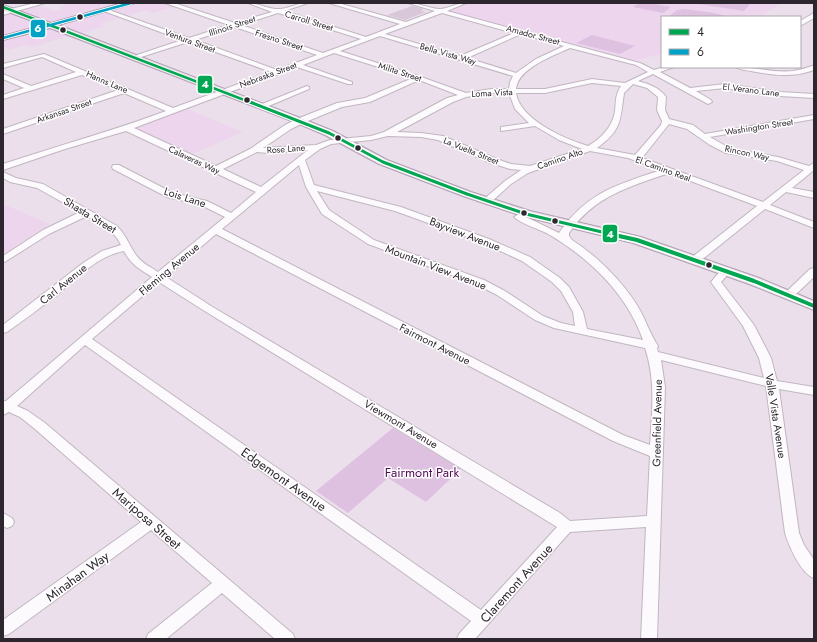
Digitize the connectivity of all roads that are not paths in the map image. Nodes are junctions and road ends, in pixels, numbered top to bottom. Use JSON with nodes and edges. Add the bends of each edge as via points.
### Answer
{"nodes":[{"id":1,"x":42,"y":3,"type":"edge"},
{"id":2,"x":131,"y":3,"type":"edge"},
{"id":3,"x":168,"y":3,"type":"edge"},
{"id":4,"x":251,"y":3,"type":"edge"},
{"id":5,"x":305,"y":3,"type":"edge"},
{"id":6,"x":332,"y":3,"type":"edge"},
{"id":7,"x":411,"y":3,"type":"edge"},
{"id":8,"x":463,"y":3,"type":"edge"},
{"id":9,"x":3,"y":7,"type":"edge"},
{"id":10,"x":12,"y":10,"type":"junction"},
{"id":11,"x":104,"y":10,"type":"junction"},
{"id":12,"x":442,"y":11,"type":"junction"},
{"id":13,"x":279,"y":12,"type":"junction"},
{"id":14,"x":3,"y":13,"type":"edge"},
{"id":15,"x":814,"y":15,"type":"edge"},
{"id":16,"x":801,"y":23,"type":"edge"},
{"id":17,"x":406,"y":24,"type":"junction"},
{"id":18,"x":50,"y":25,"type":"junction"},
{"id":19,"x":235,"y":26,"type":"junction"},
{"id":20,"x":521,"y":32,"type":"junction"},
{"id":21,"x":379,"y":34,"type":"junction"},
{"id":22,"x":3,"y":38,"type":"edge"},
{"id":23,"x":367,"y":39,"type":"junction"},
{"id":24,"x":549,"y":39,"type":"junction"},
{"id":25,"x":188,"y":40,"type":"junction"},
{"id":26,"x":571,"y":45,"type":"junction"},
{"id":27,"x":334,"y":51,"type":"junction"},
{"id":28,"x":323,"y":55,"type":"junction"},
{"id":29,"x":551,"y":55,"type":"junction"},
{"id":30,"x":136,"y":57,"type":"junction"},
{"id":31,"x":461,"y":58,"type":"junction"},
{"id":32,"x":297,"y":65,"type":"junction"},
{"id":33,"x":801,"y":65,"type":"edge"},
{"id":34,"x":3,"y":66,"type":"edge"},
{"id":35,"x":668,"y":68,"type":"edge"},
{"id":36,"x":747,"y":68,"type":"edge"},
{"id":37,"x":813,"y":68,"type":"edge"},
{"id":38,"x":83,"y":72,"type":"junction"},
{"id":39,"x":277,"y":72,"type":"junction"},
{"id":40,"x":654,"y":72,"type":"junction"},
{"id":41,"x":517,"y":75,"type":"junction"},
{"id":42,"x":3,"y":76,"type":"edge"},
{"id":43,"x":418,"y":78,"type":"junction"},
{"id":44,"x":630,"y":83,"type":"junction"},
{"id":45,"x":350,"y":84,"type":"dead end"},
{"id":46,"x":30,"y":88,"type":"junction"},
{"id":47,"x":307,"y":88,"type":"dead end"},
{"id":48,"x":125,"y":90,"type":"junction"},
{"id":49,"x":689,"y":90,"type":"junction"},
{"id":50,"x":513,"y":91,"type":"junction"},
{"id":51,"x":224,"y":92,"type":"junction"},
{"id":52,"x":465,"y":94,"type":"junction"},
{"id":53,"x":814,"y":96,"type":"edge"},
{"id":54,"x":3,"y":97,"type":"edge"},
{"id":55,"x":708,"y":102,"type":"dead end"},
{"id":56,"x":261,"y":106,"type":"junction"},
{"id":57,"x":173,"y":111,"type":"junction"},
{"id":58,"x":814,"y":117,"type":"edge"},
{"id":59,"x":300,"y":121,"type":"junction"},
{"id":60,"x":666,"y":121,"type":"junction"},
{"id":61,"x":535,"y":124,"type":"junction"},
{"id":62,"x":127,"y":128,"type":"junction"},
{"id":63,"x":504,"y":129,"type":"dead end"},
{"id":64,"x":3,"y":132,"type":"edge"},
{"id":65,"x":387,"y":134,"type":"junction"},
{"id":66,"x":704,"y":136,"type":"junction"},
{"id":67,"x":342,"y":141,"type":"junction"},
{"id":68,"x":317,"y":147,"type":"junction"},
{"id":69,"x":256,"y":149,"type":"junction"},
{"id":70,"x":589,"y":149,"type":"junction"},
{"id":71,"x":301,"y":158,"type":"junction"},
{"id":72,"x":637,"y":158,"type":"junction"},
{"id":73,"x":3,"y":167,"type":"edge"},
{"id":74,"x":116,"y":167,"type":"dead end"},
{"id":75,"x":812,"y":167,"type":"edge"},
{"id":76,"x":531,"y":168,"type":"junction"},
{"id":77,"x":215,"y":170,"type":"junction"},
{"id":78,"x":668,"y":170,"type":"junction"},
{"id":79,"x":3,"y":175,"type":"edge"},
{"id":80,"x":310,"y":187,"type":"junction"},
{"id":81,"x":784,"y":189,"type":"junction"},
{"id":82,"x":262,"y":191,"type":"junction"},
{"id":83,"x":814,"y":195,"type":"edge"},
{"id":84,"x":488,"y":201,"type":"junction"},
{"id":85,"x":763,"y":206,"type":"junction"},
{"id":86,"x":88,"y":212,"type":"junction"},
{"id":87,"x":232,"y":216,"type":"junction"},
{"id":88,"x":519,"y":217,"type":"dead end"},
{"id":89,"x":571,"y":224,"type":"junction"},
{"id":90,"x":814,"y":225,"type":"edge"},
{"id":91,"x":216,"y":230,"type":"junction"},
{"id":92,"x":567,"y":240,"type":"junction"},
{"id":93,"x":127,"y":247,"type":"junction"},
{"id":94,"x":3,"y":260,"type":"edge"},
{"id":95,"x":694,"y":260,"type":"junction"},
{"id":96,"x":726,"y":271,"type":"junction"},
{"id":97,"x":814,"y":271,"type":"edge"},
{"id":98,"x":159,"y":278,"type":"junction"},
{"id":99,"x":789,"y":295,"type":"junction"},
{"id":100,"x":814,"y":306,"type":"edge"},
{"id":101,"x":3,"y":330,"type":"edge"},
{"id":102,"x":582,"y":332,"type":"junction"},
{"id":103,"x":85,"y":340,"type":"junction"},
{"id":104,"x":653,"y":351,"type":"junction"},
{"id":105,"x":772,"y":384,"type":"junction"},
{"id":106,"x":814,"y":391,"type":"edge"},
{"id":107,"x":5,"y":407,"type":"edge"},
{"id":108,"x":656,"y":453,"type":"junction"},
{"id":109,"x":654,"y":521,"type":"junction"},
{"id":110,"x":152,"y":522,"type":"junction"},
{"id":111,"x":568,"y":528,"type":"junction"},
{"id":112,"x":814,"y":572,"type":"edge"},
{"id":113,"x":222,"y":583,"type":"junction"},
{"id":114,"x":482,"y":620,"type":"junction"},
{"id":115,"x":3,"y":629,"type":"edge"},
{"id":116,"x":154,"y":639,"type":"edge"},
{"id":117,"x":287,"y":639,"type":"edge"},
{"id":118,"x":465,"y":639,"type":"edge"},
{"id":119,"x":649,"y":639,"type":"edge"}],
"edges":[{"from":1,"to":10,"type":"street"},
{"from":2,"to":11,"type":"main road"},
{"from":3,"to":19,"type":"street","name":"Fresno Street"},
{"from":4,"to":13,"type":"street","name":"Carroll Street"},
{"from":5,"to":13,"type":"street","name":"Illinois Street"},
{"from":6,"to":17,"type":"street"},
{"from":7,"to":12,"type":"street","name":"Amador Street"},
{"from":8,"to":12,"type":"street","name":"Nebraska Street"},
{"from":9,"to":10,"type":"main road"},
{"from":10,"to":14,"type":"street"},
{"from":10,"to":18,"type":"main road"},
{"from":11,"to":18,"type":"main road"},
{"from":11,"to":25,"type":"street","name":"Ventura Street"},
{"from":12,"to":17,"type":"street","name":"Nebraska Street"},
{"from":12,"to":20,"type":"street","name":"Amador Street"},
{"from":13,"to":19,"type":"street","name":"Illinois Street"},
{"from":13,"to":23,"type":"street","name":"Carroll Street"},
{"from":15,"to":16,"type":"street"},
{"from":17,"to":21,"type":"street","name":"Nebraska Street"},
{"from":18,"to":22,"type":"main road"},
{"from":18,"to":30,"type":"main road"},
{"from":19,"to":25,"type":"street","name":"Illinois Street"},
{"from":19,"to":28,"type":"street","name":"Fresno Street"},
{"from":20,"to":24,"type":"street","name":"Amador Street"},
{"from":20,"to":31,"type":"street"},
{"from":21,"to":23,"type":"street","name":"Nebraska Street"},
{"from":21,"to":31,"type":"street","name":"Bella Vista Way"},
{"from":23,"to":27,"type":"street","name":"Nebraska Street"},
{"from":24,"to":26,"type":"street","name":"Amador Street"},
{"from":24,"to":29,"type":"street","via":[[553,46]]},
{"from":25,"to":30,"type":"street","name":"Illinois Street"},
{"from":25,"to":39,"type":"street","name":"Ventura Street"},
{"from":26,"to":29,"type":"street"},
{"from":26,"to":40,"type":"street","name":"Amador Street","via":[[638,64]]},
{"from":27,"to":28,"type":"street","name":"Nebraska Street"},
{"from":27,"to":43,"type":"street","name":"Milita Street"},
{"from":28,"to":32,"type":"street","name":"Nebraska Street"},
{"from":29,"to":41,"type":"street"},
{"from":30,"to":51,"type":"main road"},
{"from":31,"to":41,"type":"street","name":"Bella Vista Way"},
{"from":32,"to":39,"type":"street","name":"Nebraska Street"},
{"from":32,"to":45,"type":"street"},
{"from":33,"to":37,"type":"street"},
{"from":34,"to":38,"type":"street","name":"Hanns Lane","via":[[42,55]]},
{"from":35,"to":40,"type":"street"},
{"from":36,"to":37,"type":"street","via":[[785,73]]},
{"from":38,"to":46,"type":"street"},
{"from":38,"to":48,"type":"street","name":"Hanns Lane"},
{"from":39,"to":51,"type":"street","name":"Nebraska Street"},
{"from":40,"to":44,"type":"street"},
{"from":40,"to":49,"type":"street","name":"Amador Street"},
{"from":41,"to":50,"type":"street","via":[[513,82]]},
{"from":42,"to":46,"type":"street"},
{"from":43,"to":52,"type":"street","name":"Milita Street"},
{"from":43,"to":59,"type":"street","via":[[367,100],[340,105]]},
{"from":44,"to":50,"type":"street","name":"Loma Vista","via":[[592,81],[557,89]]},
{"from":44,"to":60,"type":"street","via":[[649,87],[659,93],[662,97],[661,110]]},
{"from":44,"to":70,"type":"street","name":"Camino Alto","via":[[620,93],[619,110],[614,124],[602,140]]},
{"from":46,"to":54,"type":"street"},
{"from":47,"to":56,"type":"street"},
{"from":48,"to":57,"type":"street","name":"Hanns Lane"},
{"from":48,"to":64,"type":"street","name":"Arkansas Street"},
{"from":49,"to":53,"type":"street","name":"El Verano Lane","via":[[725,86]]},
{"from":49,"to":55,"type":"street","name":"Amador Street"},
{"from":50,"to":52,"type":"street","name":"Loma Vista"},
{"from":50,"to":61,"type":"street","name":"El Camino Real","via":[[515,103],[520,111]]},
{"from":51,"to":56,"type":"main road"},
{"from":51,"to":57,"type":"street","name":"Nebraska Street"},
{"from":52,"to":65,"type":"street","name":"Loma Vista"},
{"from":56,"to":59,"type":"main road"},
{"from":57,"to":62,"type":"street","name":"Nebraska Street"},
{"from":58,"to":66,"type":"street","name":"Washington Street"},
{"from":59,"to":67,"type":"main road"},
{"from":59,"to":69,"type":"street"},
{"from":60,"to":66,"type":"street","name":"Rincon Way","via":[[690,127]]},
{"from":60,"to":72,"type":"street"},
{"from":61,"to":63,"type":"street"},
{"from":61,"to":70,"type":"street","name":"El Camino Real","via":[[556,136]]},
{"from":62,"to":73,"type":"street","name":"Nebraska Street"},
{"from":62,"to":77,"type":"street","name":"Calaveras Way"},
{"from":65,"to":67,"type":"street","name":"Loma Vista"},
{"from":65,"to":76,"type":"street","name":"La Vuelta Street","via":[[440,138],[502,164]]},
{"from":66,"to":75,"type":"street","name":"Rincon Way","via":[[729,151]]},
{"from":67,"to":68,"type":"street","name":"Fleming Avenue"},
{"from":67,"to":84,"type":"main road","via":[[393,166]]},
{"from":68,"to":69,"type":"street","name":"Rose Lane","via":[[268,152]]},
{"from":68,"to":71,"type":"street","name":"Fleming Avenue"},
{"from":69,"to":77,"type":"street"},
{"from":70,"to":72,"type":"street","name":"El Camino Real"},
{"from":70,"to":76,"type":"street","name":"Camino Alto"},
{"from":71,"to":80,"type":"street","name":"Mountain View Avenue"},
{"from":71,"to":82,"type":"street","name":"Fleming Avenue"},
{"from":72,"to":78,"type":"street","name":"El Camino Real"},
{"from":74,"to":87,"type":"street","name":"Lois Lane","via":[[170,195],[204,203]]},
{"from":75,"to":81,"type":"street"},
{"from":76,"to":84,"type":"street","name":"Camino Alto","via":[[509,182]]},
{"from":77,"to":82,"type":"street","name":"Calaveras Way"},
{"from":78,"to":85,"type":"street","name":"El Camino Real"},
{"from":78,"to":89,"type":"street","via":[[598,198],[585,207]]},
{"from":79,"to":86,"type":"street","name":"Shasta Street","via":[[40,186]]},
{"from":80,"to":102,"type":"street","name":"Mountain View Avenue","via":[[325,212],[371,242],[480,282],[539,318]]},
{"from":80,"to":102,"type":"street","name":"Bayview Avenue","via":[[398,209],[486,241],[526,259],[565,289],[578,312]]},
{"from":81,"to":83,"type":"street"},
{"from":81,"to":85,"type":"street"},
{"from":82,"to":87,"type":"street","name":"Fleming Avenue"},
{"from":84,"to":89,"type":"main road"},
{"from":85,"to":90,"type":"street","name":"El Camino Real"},
{"from":85,"to":95,"type":"street"},
{"from":86,"to":93,"type":"street","name":"Shasta Street","via":[[114,228]]},
{"from":86,"to":94,"type":"street","via":[[46,232]]},
{"from":87,"to":91,"type":"street","name":"Fleming Avenue"},
{"from":88,"to":92,"type":"street","name":"Greenfield Avenue"},
{"from":89,"to":92,"type":"street","via":[[564,233]]},
{"from":89,"to":95,"type":"main road","via":[[632,238]]},
{"from":91,"to":98,"type":"street","name":"Fleming Avenue"},
{"from":91,"to":108,"type":"street","name":"Fairmont Avenue","via":[[618,438]]},
{"from":92,"to":104,"type":"street","name":"Greenfield Avenue","via":[[610,277],[632,306]]},
{"from":93,"to":98,"type":"street","name":"Shasta Street","via":[[132,257]]},
{"from":93,"to":101,"type":"street","name":"Carl Avenue","via":[[104,254],[88,264]]},
{"from":95,"to":96,"type":"main road"},
{"from":96,"to":99,"type":"main road"},
{"from":96,"to":105,"type":"street","name":"Valle Vista Avenue","via":[[716,282],[748,325],[765,358]]},
{"from":97,"to":99,"type":"street"},
{"from":98,"to":103,"type":"street","name":"Fleming Avenue"},
{"from":98,"to":111,"type":"street","name":"Viewmont Avenue","via":[[541,509]]},
{"from":99,"to":100,"type":"main road"},
{"from":102,"to":104,"type":"street","name":"Mountain View Avenue"},
{"from":103,"to":107,"type":"street","name":"Fleming Avenue"},
{"from":103,"to":114,"type":"street","name":"Edgemont Avenue"},
{"from":104,"to":105,"type":"street","name":"Mountain View Avenue"},
{"from":104,"to":108,"type":"street","name":"Greenfield Avenue","via":[[658,367],[659,387]]},
{"from":105,"to":106,"type":"street","name":"Mountain View Avenue"},
{"from":105,"to":112,"type":"street","name":"Valle Vista Avenue","via":[[792,533]]},
{"from":107,"to":110,"type":"street","name":"Mariposa Street","via":[[24,414],[40,426]]},
{"from":108,"to":109,"type":"street","name":"Greenfield Avenue"},
{"from":109,"to":111,"type":"street","via":[[575,525]]},
{"from":109,"to":119,"type":"street","name":"Greenfield Avenue"},
{"from":110,"to":113,"type":"street","name":"Mariposa Street"},
{"from":110,"to":115,"type":"street","name":"Minahan Way"},
{"from":111,"to":114,"type":"street","name":"Claremont Avenue","via":[[565,528]]},
{"from":113,"to":116,"type":"street"},
{"from":113,"to":117,"type":"street","name":"Mariposa Street"},
{"from":114,"to":118,"type":"street","name":"Claremont Avenue"}]}
